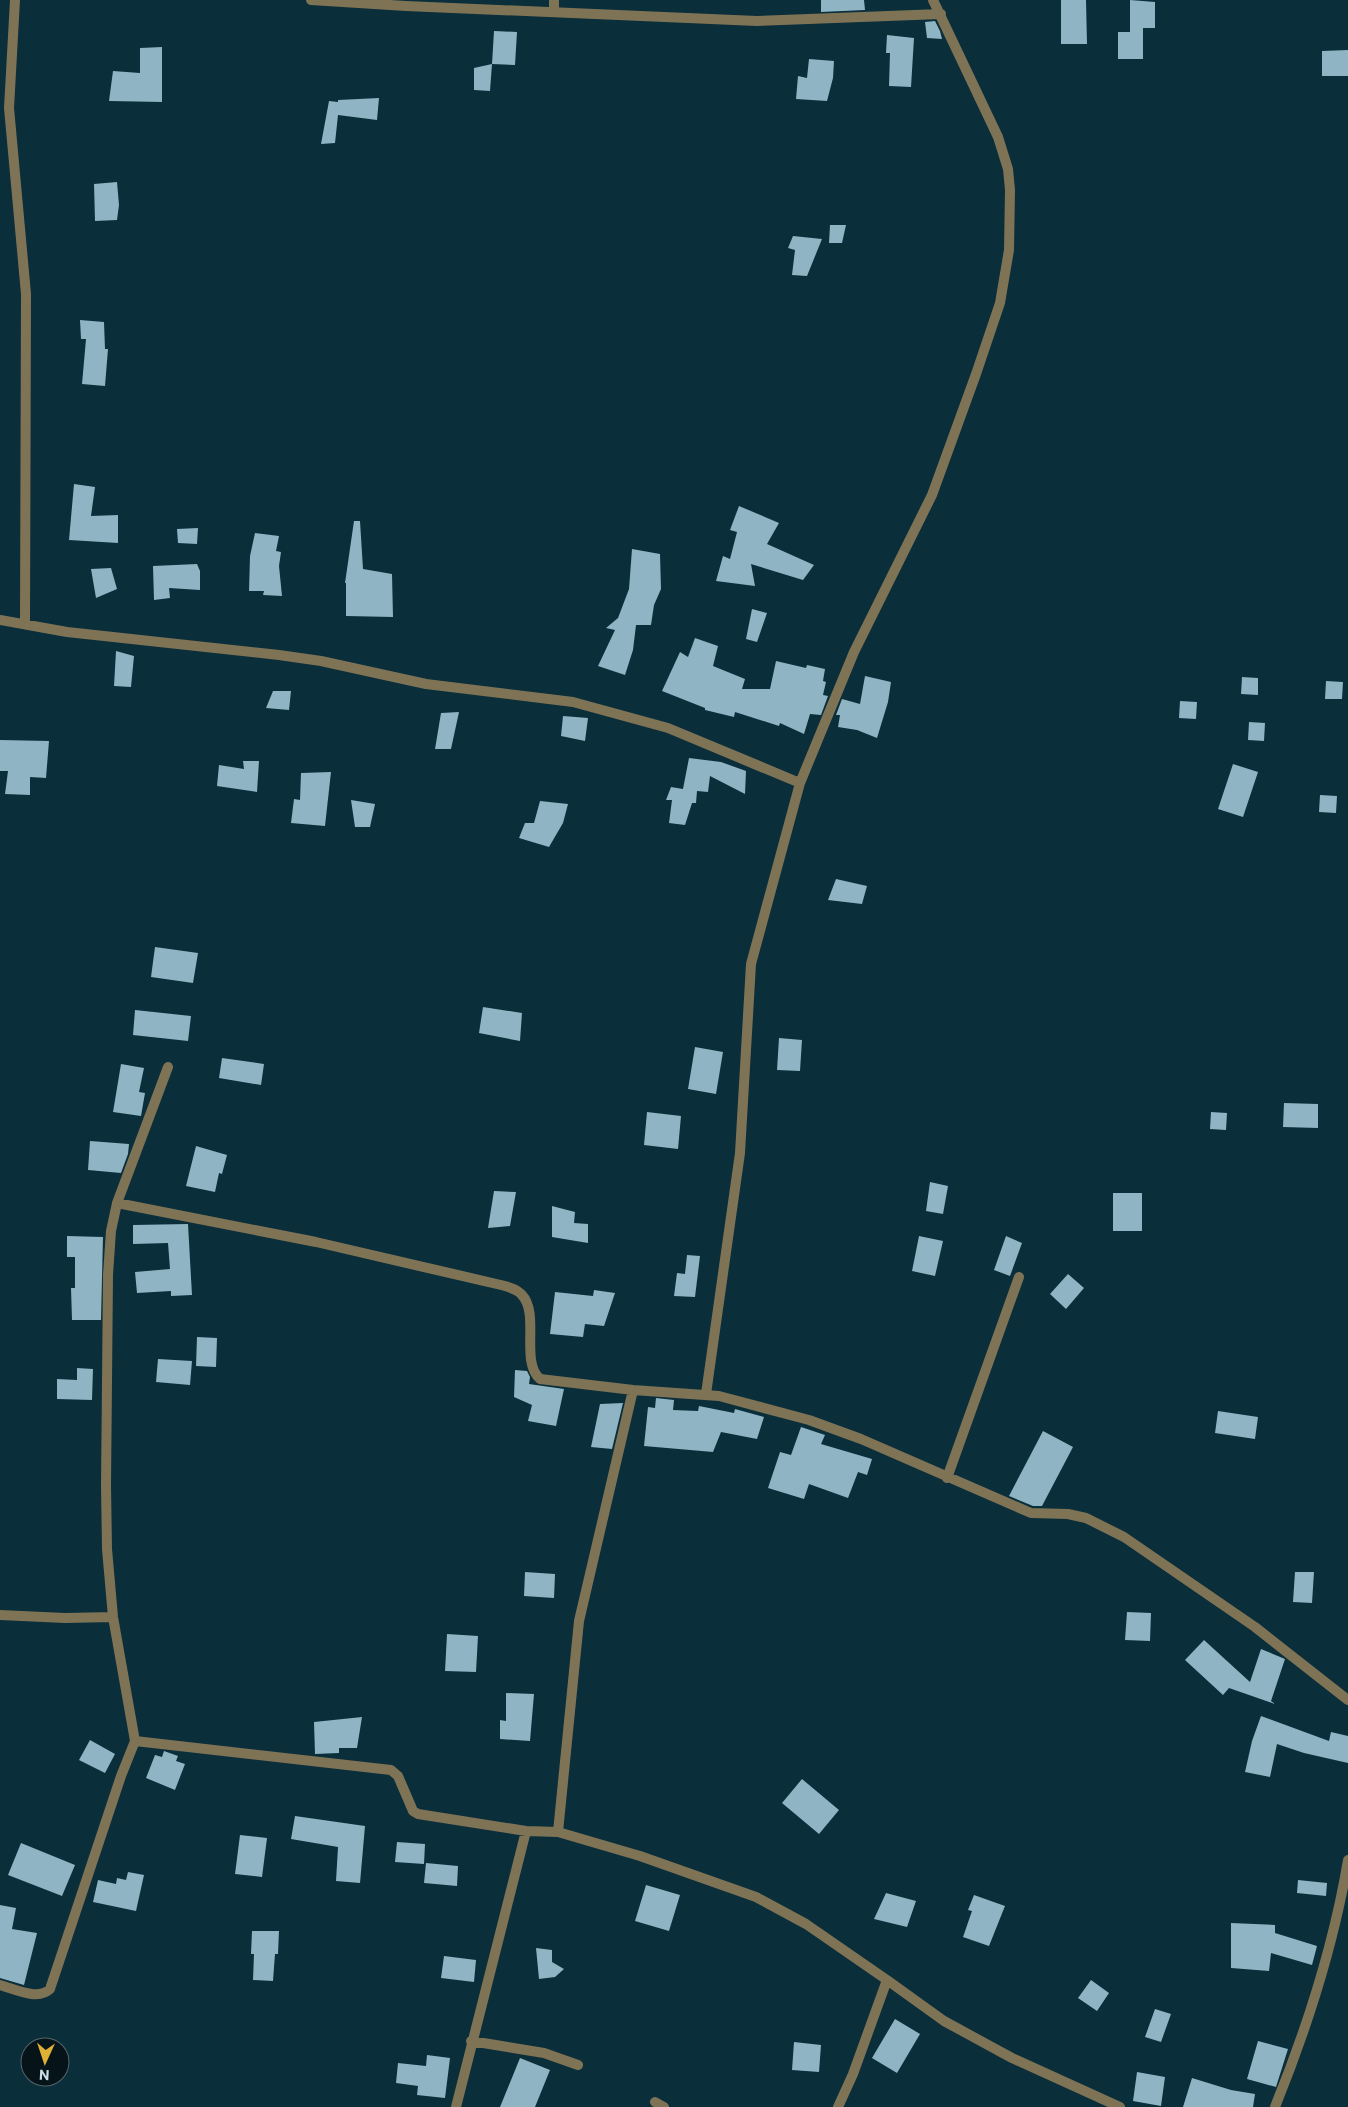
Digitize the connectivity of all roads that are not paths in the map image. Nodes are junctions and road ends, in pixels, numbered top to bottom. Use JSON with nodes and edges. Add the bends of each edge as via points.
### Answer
{"nodes":[{"id":1,"x":15,"y":0,"type":"edge"},
{"id":2,"x":310,"y":0,"type":"edge"},
{"id":3,"x":554,"y":0,"type":"edge"},
{"id":4,"x":933,"y":0,"type":"edge"},
{"id":5,"x":554,"y":12,"type":"junction"},
{"id":6,"x":941,"y":14,"type":"junction"},
{"id":7,"x":0,"y":620,"type":"edge"},
{"id":8,"x":24,"y":624,"type":"junction"},
{"id":9,"x":800,"y":783,"type":"junction"},
{"id":10,"x":168,"y":1067,"type":"dead end"},
{"id":11,"x":117,"y":1203,"type":"junction"},
{"id":12,"x":1019,"y":1277,"type":"dead end"},
{"id":13,"x":633,"y":1390,"type":"junction"},
{"id":14,"x":706,"y":1394,"type":"junction"},
{"id":15,"x":947,"y":1478,"type":"junction"},
{"id":16,"x":0,"y":1615,"type":"edge"},
{"id":17,"x":113,"y":1617,"type":"junction"},
{"id":18,"x":1348,"y":1700,"type":"edge"},
{"id":19,"x":135,"y":1741,"type":"junction"},
{"id":20,"x":526,"y":1831,"type":"junction"},
{"id":21,"x":558,"y":1832,"type":"junction"},
{"id":22,"x":1348,"y":1860,"type":"edge"},
{"id":23,"x":887,"y":1980,"type":"junction"},
{"id":24,"x":0,"y":1984,"type":"edge"},
{"id":25,"x":471,"y":2040,"type":"junction"},
{"id":26,"x":578,"y":2064,"type":"dead end"},
{"id":27,"x":456,"y":2107,"type":"edge"},
{"id":28,"x":838,"y":2107,"type":"edge"},
{"id":29,"x":1120,"y":2107,"type":"edge"},
{"id":30,"x":1275,"y":2107,"type":"edge"}],
"edges":[{"from":1,"to":8,"type":"street","via":[[9,108],[26,294]]},
{"from":2,"to":5,"type":"street"},
{"from":3,"to":5,"type":"street"},
{"from":4,"to":6,"type":"street"},
{"from":5,"to":6,"type":"street","via":[[757,21]]},
{"from":6,"to":9,"type":"street","via":[[998,137],[1008,170],[1009,250],[1000,303],[932,495],[854,652]]},
{"from":7,"to":8,"type":"street"},
{"from":8,"to":9,"type":"street","via":[[67,632],[279,655],[426,684],[573,702],[668,728]]},
{"from":9,"to":14,"type":"street","via":[[751,964],[740,1154]]},
{"from":10,"to":11,"type":"street"},
{"from":11,"to":13,"type":"street","via":[[316,1242],[516,1290],[526,1301],[534,1374],[540,1379]]},
{"from":11,"to":17,"type":"street","via":[[110,1231],[108,1275],[106,1486]]},
{"from":12,"to":15,"type":"street"},
{"from":13,"to":14,"type":"street"},
{"from":13,"to":21,"type":"street","via":[[579,1621]]},
{"from":14,"to":15,"type":"street","via":[[809,1420],[861,1439]]},
{"from":15,"to":18,"type":"street","via":[[1031,1513],[1068,1514],[1102,1524],[1255,1627]]},
{"from":16,"to":17,"type":"street"},
{"from":17,"to":19,"type":"street"},
{"from":19,"to":20,"type":"street","via":[[392,1770],[418,1814]]},
{"from":19,"to":24,"type":"street","via":[[50,1989],[38,1996]]},
{"from":20,"to":21,"type":"street"},
{"from":20,"to":25,"type":"street"},
{"from":21,"to":23,"type":"street","via":[[640,1856],[756,1897],[806,1924]]},
{"from":22,"to":30,"type":"street","via":[[1340,1907],[1305,2026]]},
{"from":23,"to":28,"type":"street"},
{"from":23,"to":29,"type":"street","via":[[944,2022],[1012,2058]]},
{"from":25,"to":26,"type":"street","via":[[544,2052]]},
{"from":25,"to":27,"type":"street"}]}
